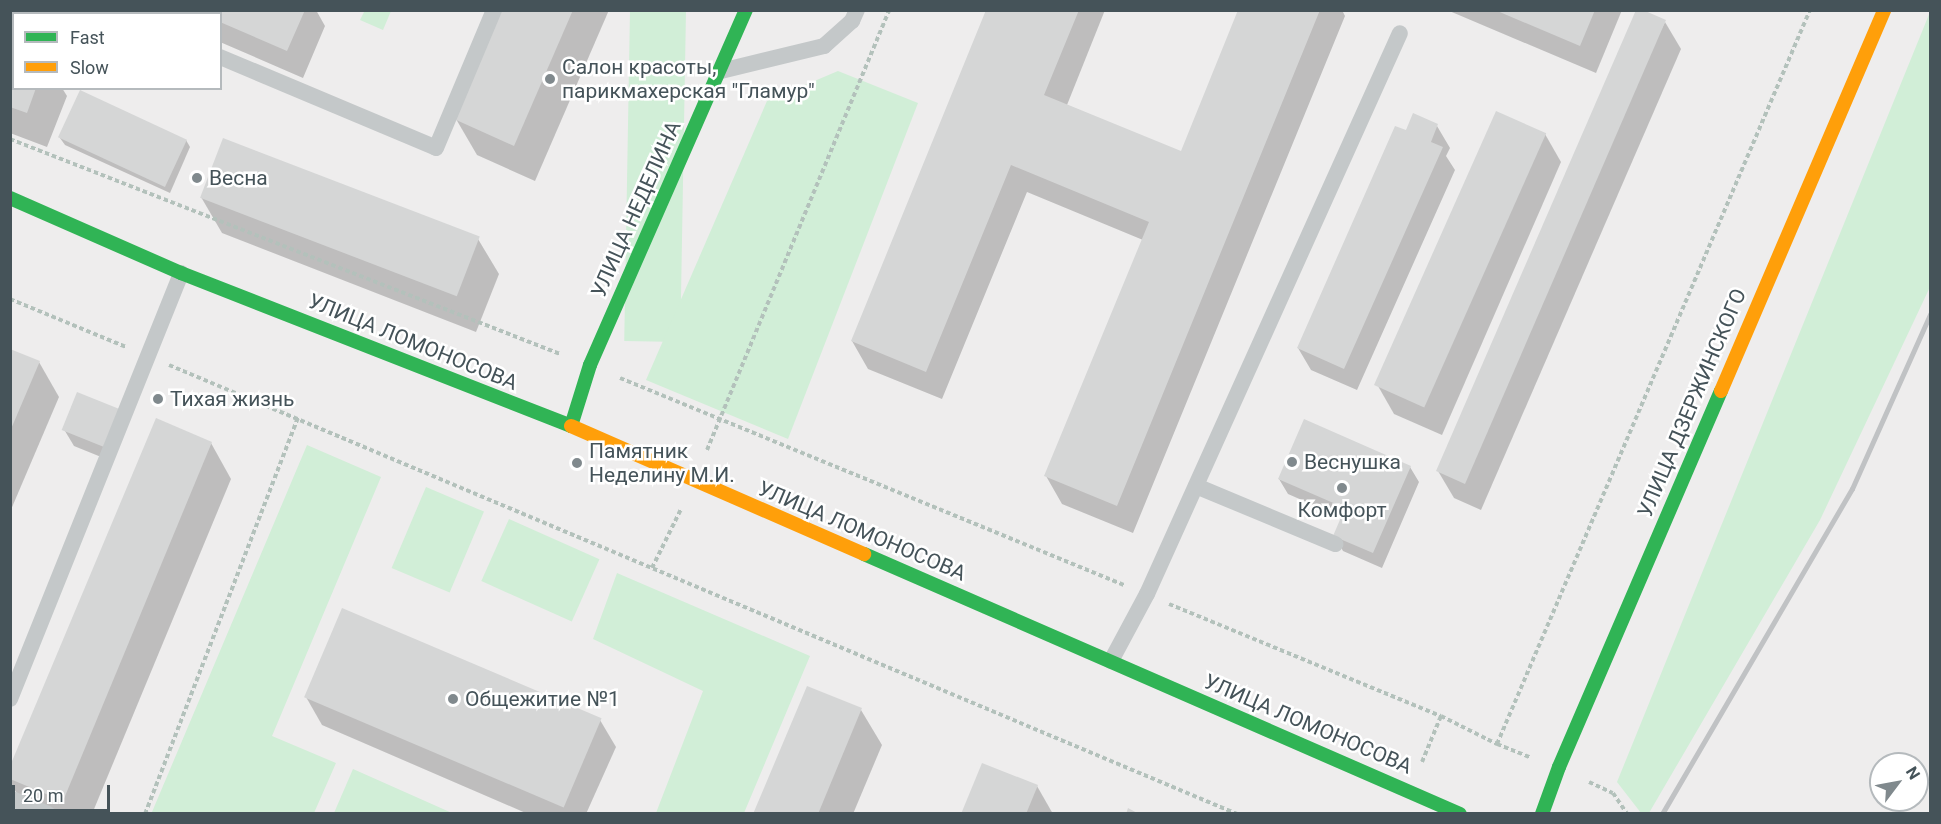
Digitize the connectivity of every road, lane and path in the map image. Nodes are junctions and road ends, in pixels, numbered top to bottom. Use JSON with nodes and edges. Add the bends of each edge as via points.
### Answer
{"nodes":[{"id":1,"x":494,"y":10,"type":"edge"},
{"id":2,"x":746,"y":10,"type":"edge"},
{"id":3,"x":857,"y":10,"type":"edge"},
{"id":4,"x":889,"y":10,"type":"edge"},
{"id":5,"x":1810,"y":10,"type":"edge"},
{"id":6,"x":1884,"y":10,"type":"edge"},
{"id":7,"x":1400,"y":33,"type":"dead end"},
{"id":8,"x":222,"y":58,"type":"edge"},
{"id":9,"x":721,"y":71,"type":"junction"},
{"id":10,"x":10,"y":139,"type":"edge"},
{"id":11,"x":10,"y":198,"type":"edge"},
{"id":12,"x":181,"y":273,"type":"junction"},
{"id":13,"x":10,"y":299,"type":"edge"},
{"id":14,"x":147,"y":355,"type":"junction"},
{"id":15,"x":590,"y":365,"type":"junction"},
{"id":16,"x":298,"y":418,"type":"junction"},
{"id":17,"x":719,"y":420,"type":"junction"},
{"id":18,"x":571,"y":426,"type":"junction"},
{"id":19,"x":694,"y":481,"type":"junction"},
{"id":20,"x":1196,"y":486,"type":"junction"},
{"id":21,"x":1335,"y":544,"type":"dead end"},
{"id":22,"x":652,"y":568,"type":"junction"},
{"id":23,"x":1147,"y":594,"type":"junction"},
{"id":24,"x":1111,"y":662,"type":"junction"},
{"id":25,"x":10,"y":699,"type":"edge"},
{"id":26,"x":10,"y":798,"type":"edge"},
{"id":27,"x":48,"y":813,"type":"edge"},
{"id":28,"x":145,"y":813,"type":"edge"},
{"id":29,"x":1236,"y":813,"type":"edge"},
{"id":30,"x":1460,"y":813,"type":"edge"},
{"id":31,"x":1542,"y":813,"type":"edge"}],
"edges":[{"from":1,"to":8,"type":"lane","via":[[436,148]]},
{"from":2,"to":9,"type":"street","name":"УЛИЦА НЕДЕЛИНА"},
{"from":3,"to":9,"type":"lane","via":[[852,21],[824,46]]},
{"from":4,"to":17,"type":"path"},
{"from":5,"to":23,"type":"path","via":[[1497,744],[1441,716]]},
{"from":6,"to":31,"type":"street","name":"УЛИЦА ДЗЕРЖИНСКОГО"},
{"from":7,"to":20,"type":"lane"},
{"from":9,"to":15,"type":"street","name":"УЛИЦА НЕДЕЛИНА"},
{"from":10,"to":15,"type":"path"},
{"from":11,"to":12,"type":"street","name":"УЛИЦА ЛОМОНОСОВА"},
{"from":12,"to":14,"type":"lane"},
{"from":12,"to":18,"type":"street","name":"УЛИЦА ЛОМОНОСОВА"},
{"from":13,"to":14,"type":"path"},
{"from":14,"to":16,"type":"path"},
{"from":14,"to":25,"type":"lane"},
{"from":15,"to":17,"type":"path"},
{"from":15,"to":18,"type":"street","name":"УЛИЦА НЕДЕЛИНА"},
{"from":16,"to":22,"type":"path"},
{"from":16,"to":28,"type":"path"},
{"from":17,"to":19,"type":"path"},
{"from":17,"to":23,"type":"path"},
{"from":18,"to":19,"type":"street","name":"УЛИЦА ЛОМОНОСОВА"},
{"from":19,"to":22,"type":"path"},
{"from":19,"to":24,"type":"street","name":"УЛИЦА ЛОМОНОСОВА"},
{"from":20,"to":21,"type":"lane"},
{"from":20,"to":23,"type":"lane"},
{"from":22,"to":29,"type":"path"},
{"from":23,"to":24,"type":"lane"},
{"from":24,"to":30,"type":"street","name":"УЛИЦА ЛОМОНОСОВА"},
{"from":26,"to":27,"type":"lane"}]}
